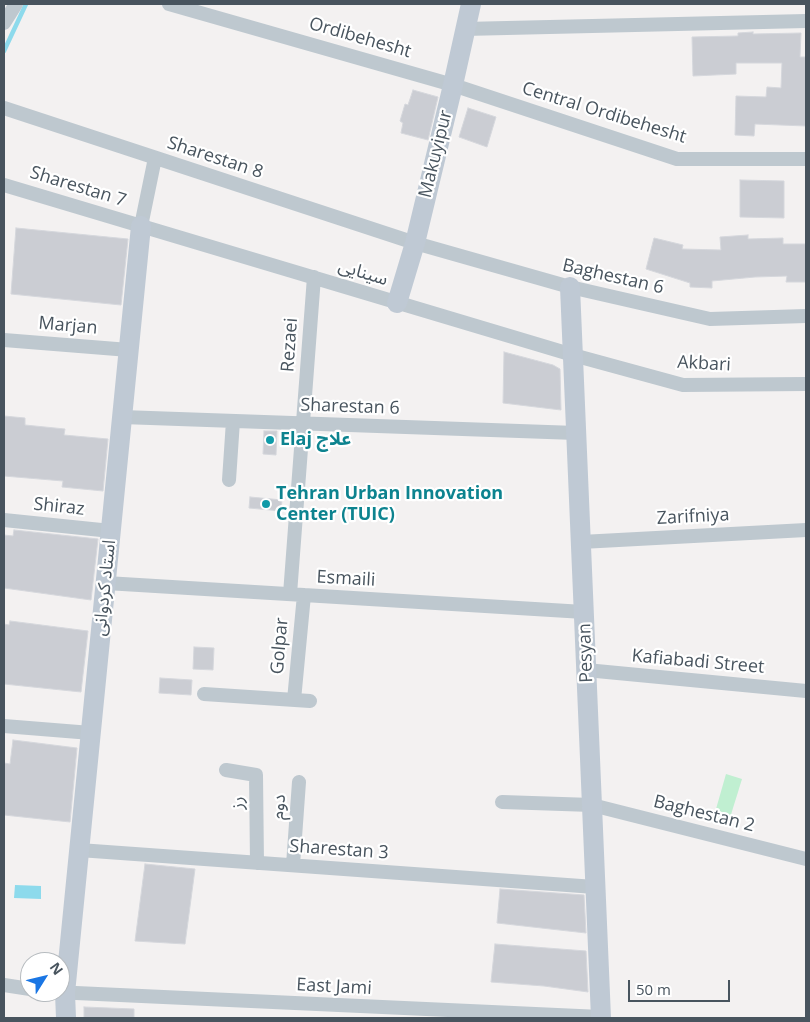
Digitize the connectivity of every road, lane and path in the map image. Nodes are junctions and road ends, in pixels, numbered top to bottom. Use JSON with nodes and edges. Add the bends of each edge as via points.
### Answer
{"nodes":[{"id":1,"x":16,"y":4,"type":"edge"},
{"id":2,"x":169,"y":4,"type":"edge"},
{"id":3,"x":471,"y":4,"type":"edge"},
{"id":4,"x":806,"y":21,"type":"edge"},
{"id":5,"x":4,"y":23,"type":"edge"},
{"id":6,"x":464,"y":29,"type":"junction"},
{"id":7,"x":453,"y":84,"type":"junction"},
{"id":8,"x":4,"y":108,"type":"edge"},
{"id":9,"x":155,"y":158,"type":"junction"},
{"id":10,"x":806,"y":159,"type":"edge"},
{"id":11,"x":4,"y":185,"type":"edge"},
{"id":12,"x":141,"y":226,"type":"junction"},
{"id":13,"x":415,"y":243,"type":"junction"},
{"id":14,"x":314,"y":277,"type":"junction"},
{"id":15,"x":570,"y":287,"type":"junction"},
{"id":16,"x":397,"y":302,"type":"junction"},
{"id":17,"x":806,"y":316,"type":"edge"},
{"id":18,"x":4,"y":340,"type":"edge"},
{"id":19,"x":129,"y":350,"type":"junction"},
{"id":20,"x":573,"y":355,"type":"junction"},
{"id":21,"x":806,"y":384,"type":"edge"},
{"id":22,"x":122,"y":418,"type":"junction"},
{"id":23,"x":233,"y":421,"type":"junction"},
{"id":24,"x":303,"y":424,"type":"junction"},
{"id":25,"x":576,"y":433,"type":"junction"},
{"id":26,"x":229,"y":480,"type":"dead end"},
{"id":27,"x":4,"y":520,"type":"edge"},
{"id":28,"x":806,"y":530,"type":"edge"},
{"id":29,"x":111,"y":531,"type":"junction"},
{"id":30,"x":581,"y":542,"type":"junction"},
{"id":31,"x":106,"y":583,"type":"junction"},
{"id":32,"x":297,"y":595,"type":"junction"},
{"id":33,"x":584,"y":612,"type":"junction"},
{"id":34,"x":586,"y":670,"type":"junction"},
{"id":35,"x":806,"y":691,"type":"edge"},
{"id":36,"x":204,"y":694,"type":"dead end"},
{"id":37,"x":294,"y":700,"type":"junction"},
{"id":38,"x":310,"y":701,"type":"dead end"},
{"id":39,"x":4,"y":726,"type":"edge"},
{"id":40,"x":91,"y":733,"type":"junction"},
{"id":41,"x":226,"y":770,"type":"dead end"},
{"id":42,"x":299,"y":782,"type":"dead end"},
{"id":43,"x":502,"y":802,"type":"dead end"},
{"id":44,"x":592,"y":805,"type":"junction"},
{"id":45,"x":79,"y":850,"type":"junction"},
{"id":46,"x":806,"y":859,"type":"edge"},
{"id":47,"x":257,"y":863,"type":"junction"},
{"id":48,"x":293,"y":865,"type":"junction"},
{"id":49,"x":595,"y":887,"type":"junction"},
{"id":50,"x":65,"y":952,"type":"edge"},
{"id":51,"x":4,"y":985,"type":"edge"},
{"id":52,"x":20,"y":987,"type":"edge"},
{"id":53,"x":70,"y":994,"type":"edge"},
{"id":54,"x":62,"y":1002,"type":"edge"},
{"id":55,"x":66,"y":1018,"type":"edge"},
{"id":56,"x":601,"y":1018,"type":"edge"}],
"edges":[{"from":1,"to":5,"type":"street"},
{"from":2,"to":7,"type":"street","name":"Ordibehesht"},
{"from":3,"to":6,"type":"street","name":"Makuyipur"},
{"from":4,"to":6,"type":"street"},
{"from":6,"to":7,"type":"street","name":"Makuyipur"},
{"from":7,"to":10,"type":"street","name":"Central Ordibehesht","via":[[677,159]]},
{"from":7,"to":13,"type":"street","name":"Makuyipur"},
{"from":8,"to":9,"type":"street","name":"Sharestan 8"},
{"from":9,"to":12,"type":"street","name":"استاد کردوانی"},
{"from":9,"to":13,"type":"street","name":"Sharestan 8"},
{"from":11,"to":12,"type":"street","name":"Sharestan 7"},
{"from":12,"to":14,"type":"street","name":"سینایی"},
{"from":12,"to":19,"type":"street","name":"استاد کردوانی"},
{"from":13,"to":15,"type":"street","name":"Baghestan 6"},
{"from":13,"to":16,"type":"street","name":"Makuyipur"},
{"from":14,"to":16,"type":"street","name":"سینایی"},
{"from":14,"to":24,"type":"street","name":"Rezaei"},
{"from":15,"to":17,"type":"street","name":"Baghestan 6","via":[[710,319]]},
{"from":15,"to":20,"type":"street","name":"Pesyan"},
{"from":16,"to":20,"type":"street","name":"سینایی"},
{"from":18,"to":19,"type":"street","name":"Marjan"},
{"from":19,"to":22,"type":"street","name":"استاد کردوانی"},
{"from":20,"to":21,"type":"street","name":"Akbari","via":[[683,385]]},
{"from":20,"to":25,"type":"street","name":"Pesyan"},
{"from":22,"to":23,"type":"street","name":"Sharestan 6"},
{"from":22,"to":29,"type":"street","name":"استاد کردوانی"},
{"from":23,"to":24,"type":"street","name":"Sharestan 6"},
{"from":23,"to":26,"type":"street"},
{"from":24,"to":25,"type":"street","name":"Sharestan 6"},
{"from":24,"to":32,"type":"street","name":"Rezaei"},
{"from":25,"to":30,"type":"street","name":"Pesyan"},
{"from":27,"to":29,"type":"street","name":"Shiraz"},
{"from":28,"to":30,"type":"street","name":"Zarifniya"},
{"from":29,"to":31,"type":"street","name":"استاد کردوانی"},
{"from":30,"to":33,"type":"street","name":"Pesyan"},
{"from":31,"to":32,"type":"street","name":"Esmaili"},
{"from":31,"to":40,"type":"street","name":"استاد کردوانی"},
{"from":32,"to":33,"type":"street","name":"Esmaili"},
{"from":32,"to":37,"type":"street","name":"Golpar"},
{"from":33,"to":34,"type":"street","name":"Pesyan"},
{"from":34,"to":35,"type":"street","name":"Kafiabadi Street"},
{"from":34,"to":44,"type":"street","name":"Pesyan"},
{"from":36,"to":37,"type":"street","name":"Golpar"},
{"from":37,"to":38,"type":"street","name":"Golpar"},
{"from":39,"to":40,"type":"street"},
{"from":40,"to":45,"type":"street","name":"استاد کردوانی"},
{"from":41,"to":47,"type":"street","name":"رز","via":[[256,775]]},
{"from":42,"to":48,"type":"street","name":"دوم"},
{"from":43,"to":44,"type":"street","name":"Baghestan 2"},
{"from":44,"to":46,"type":"street","name":"Baghestan 2"},
{"from":44,"to":49,"type":"street","name":"Pesyan"},
{"from":45,"to":47,"type":"street","name":"Sharestan 3"},
{"from":45,"to":50,"type":"street","name":"استاد کردوانی"},
{"from":47,"to":48,"type":"street","name":"Sharestan 3"},
{"from":48,"to":49,"type":"street","name":"Sharestan 3"},
{"from":49,"to":56,"type":"street","name":"Pesyan"},
{"from":51,"to":52,"type":"street"},
{"from":53,"to":56,"type":"street","name":"East Jami"},
{"from":54,"to":55,"type":"street","name":"استاد کردوانی"}]}
